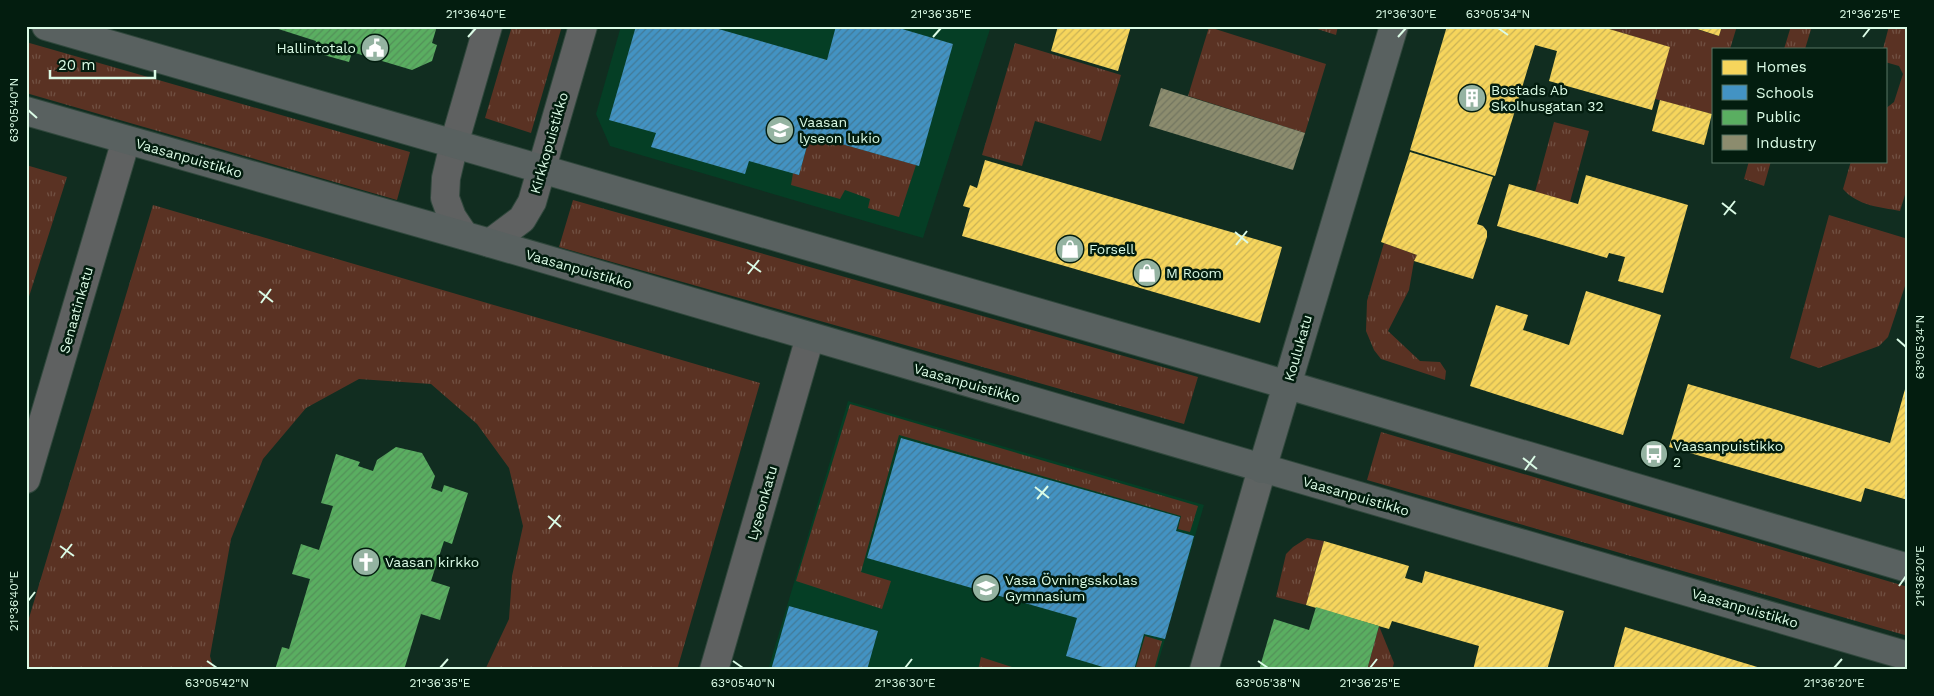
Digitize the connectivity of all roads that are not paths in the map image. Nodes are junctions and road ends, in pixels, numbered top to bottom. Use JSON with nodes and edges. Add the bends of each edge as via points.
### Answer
{"nodes":[{"id":1,"x":46,"y":26,"type":"edge"},
{"id":2,"x":488,"y":26,"type":"edge"},
{"id":3,"x":583,"y":26,"type":"edge"},
{"id":4,"x":1394,"y":26,"type":"edge"},
{"id":5,"x":26,"y":111,"type":"edge"},
{"id":6,"x":126,"y":140,"type":"junction"},
{"id":7,"x":454,"y":144,"type":"junction"},
{"id":8,"x":541,"y":169,"type":"junction"},
{"id":9,"x":464,"y":235,"type":"junction"},
{"id":10,"x":490,"y":243,"type":"junction"},
{"id":11,"x":810,"y":337,"type":"junction"},
{"id":12,"x":1287,"y":384,"type":"junction"},
{"id":13,"x":1262,"y":469,"type":"junction"},
{"id":14,"x":26,"y":480,"type":"edge"},
{"id":15,"x":1908,"y":568,"type":"edge"},
{"id":16,"x":1908,"y":656,"type":"edge"},
{"id":17,"x":714,"y":670,"type":"edge"},
{"id":18,"x":1204,"y":670,"type":"edge"}],
"edges":[{"from":1,"to":7,"type":"main road"},
{"from":2,"to":7,"type":"street"},
{"from":3,"to":8,"type":"street","name":"Kirkkopuistikko"},
{"from":4,"to":12,"type":"main road","name":"Koulukatu"},
{"from":5,"to":6,"type":"main road","name":"Vaasanpuistikko"},
{"from":6,"to":9,"type":"main road","name":"Vaasanpuistikko"},
{"from":6,"to":14,"type":"street","name":"Senaatinkatu"},
{"from":7,"to":8,"type":"main road"},
{"from":7,"to":9,"type":"street","via":[[445,198]]},
{"from":8,"to":10,"type":"street","name":"Kirkkopuistikko","via":[[532,202],[522,219]]},
{"from":8,"to":12,"type":"main road"},
{"from":9,"to":10,"type":"main road","name":"Vaasanpuistikko"},
{"from":10,"to":11,"type":"main road","name":"Vaasanpuistikko"},
{"from":11,"to":13,"type":"main road","name":"Vaasanpuistikko"},
{"from":11,"to":17,"type":"street","name":"Lyseonkatu"},
{"from":12,"to":13,"type":"main road","name":"Koulukatu"},
{"from":12,"to":15,"type":"main road"},
{"from":13,"to":16,"type":"main road","name":"Vaasanpuistikko"},
{"from":13,"to":18,"type":"main road","name":"Koulukatu"}]}
